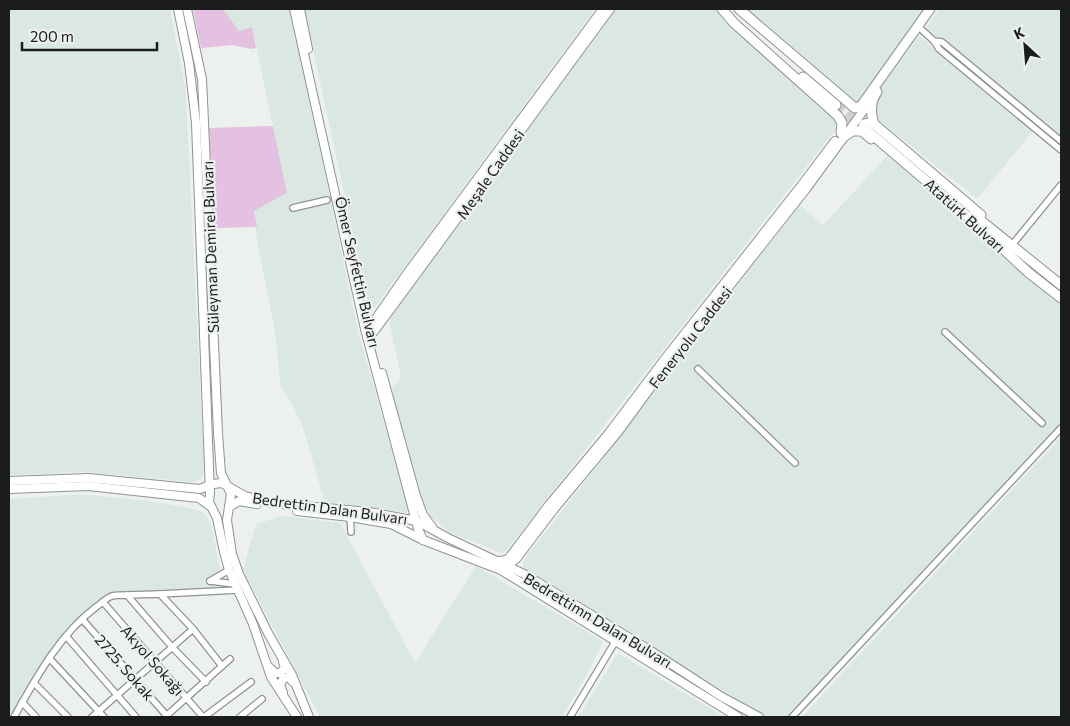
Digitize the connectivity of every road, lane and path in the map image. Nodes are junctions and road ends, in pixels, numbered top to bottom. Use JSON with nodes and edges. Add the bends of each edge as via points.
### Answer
{"nodes":[{"id":1,"x":178,"y":9,"type":"edge"},
{"id":2,"x":187,"y":9,"type":"edge"},
{"id":3,"x":294,"y":9,"type":"edge"},
{"id":4,"x":300,"y":9,"type":"edge"},
{"id":5,"x":603,"y":9,"type":"edge"},
{"id":6,"x":610,"y":9,"type":"edge"},
{"id":7,"x":722,"y":9,"type":"edge"},
{"id":8,"x":733,"y":9,"type":"edge"},
{"id":9,"x":739,"y":9,"type":"edge"},
{"id":10,"x":930,"y":9,"type":"edge"},
{"id":11,"x":936,"y":9,"type":"edge"},
{"id":12,"x":922,"y":30,"type":"junction"},
{"id":13,"x":934,"y":40,"type":"junction"},
{"id":14,"x":873,"y":98,"type":"junction"},
{"id":15,"x":842,"y":104,"type":"junction"},
{"id":16,"x":861,"y":106,"type":"junction"},
{"id":17,"x":838,"y":116,"type":"junction"},
{"id":18,"x":869,"y":129,"type":"junction"},
{"id":19,"x":843,"y":134,"type":"junction"},
{"id":20,"x":1061,"y":141,"type":"edge"},
{"id":21,"x":1061,"y":150,"type":"edge"},
{"id":22,"x":1061,"y":185,"type":"edge"},
{"id":23,"x":326,"y":200,"type":"dead end"},
{"id":24,"x":293,"y":208,"type":"dead end"},
{"id":25,"x":990,"y":232,"type":"junction"},
{"id":26,"x":1012,"y":245,"type":"junction"},
{"id":27,"x":1061,"y":285,"type":"edge"},
{"id":28,"x":1061,"y":298,"type":"edge"},
{"id":29,"x":368,"y":332,"type":"junction"},
{"id":30,"x":945,"y":332,"type":"dead end"},
{"id":31,"x":698,"y":369,"type":"dead end"},
{"id":32,"x":1042,"y":423,"type":"dead end"},
{"id":33,"x":1061,"y":428,"type":"edge"},
{"id":34,"x":795,"y":463,"type":"dead end"},
{"id":35,"x":9,"y":481,"type":"edge"},
{"id":36,"x":210,"y":485,"type":"junction"},
{"id":37,"x":228,"y":485,"type":"junction"},
{"id":38,"x":9,"y":489,"type":"edge"},
{"id":39,"x":210,"y":506,"type":"junction"},
{"id":40,"x":229,"y":507,"type":"junction"},
{"id":41,"x":350,"y":517,"type":"junction"},
{"id":42,"x":417,"y":521,"type":"junction"},
{"id":43,"x":433,"y":529,"type":"junction"},
{"id":44,"x":351,"y":532,"type":"dead end"},
{"id":45,"x":445,"y":536,"type":"junction"},
{"id":46,"x":424,"y":540,"type":"junction"},
{"id":47,"x":444,"y":548,"type":"junction"},
{"id":48,"x":517,"y":557,"type":"junction"},
{"id":49,"x":499,"y":561,"type":"junction"},
{"id":50,"x":504,"y":568,"type":"junction"},
{"id":51,"x":229,"y":570,"type":"junction"},
{"id":52,"x":524,"y":574,"type":"junction"},
{"id":53,"x":237,"y":587,"type":"junction"},
{"id":54,"x":160,"y":594,"type":"junction"},
{"id":55,"x":127,"y":595,"type":"junction"},
{"id":56,"x":103,"y":602,"type":"junction"},
{"id":57,"x":82,"y":619,"type":"junction"},
{"id":58,"x":193,"y":629,"type":"junction"},
{"id":59,"x":66,"y":636,"type":"junction"},
{"id":60,"x":615,"y":642,"type":"junction"},
{"id":61,"x":172,"y":647,"type":"junction"},
{"id":62,"x":280,"y":655,"type":"junction"},
{"id":63,"x":50,"y":659,"type":"junction"},
{"id":64,"x":230,"y":659,"type":"dead end"},
{"id":65,"x":265,"y":661,"type":"junction"},
{"id":66,"x":155,"y":662,"type":"junction"},
{"id":67,"x":222,"y":666,"type":"junction"},
{"id":68,"x":136,"y":679,"type":"junction"},
{"id":69,"x":206,"y":682,"type":"junction"},
{"id":70,"x":251,"y":682,"type":"dead end"},
{"id":71,"x":34,"y":683,"type":"junction"},
{"id":72,"x":299,"y":693,"type":"junction"},
{"id":73,"x":117,"y":695,"type":"junction"},
{"id":74,"x":187,"y":698,"type":"junction"},
{"id":75,"x":262,"y":699,"type":"dead end"},
{"id":76,"x":285,"y":699,"type":"junction"},
{"id":77,"x":22,"y":702,"type":"junction"},
{"id":78,"x":98,"y":711,"type":"junction"},
{"id":79,"x":166,"y":716,"type":"edge"},
{"id":80,"x":14,"y":717,"type":"edge"},
{"id":81,"x":36,"y":717,"type":"edge"},
{"id":82,"x":68,"y":717,"type":"edge"},
{"id":83,"x":92,"y":717,"type":"edge"},
{"id":84,"x":104,"y":717,"type":"edge"},
{"id":85,"x":136,"y":717,"type":"edge"},
{"id":86,"x":203,"y":717,"type":"edge"},
{"id":87,"x":240,"y":717,"type":"edge"},
{"id":88,"x":297,"y":717,"type":"edge"},
{"id":89,"x":309,"y":717,"type":"edge"},
{"id":90,"x":570,"y":717,"type":"edge"},
{"id":91,"x":738,"y":717,"type":"edge"},
{"id":92,"x":759,"y":717,"type":"edge"},
{"id":93,"x":792,"y":717,"type":"edge"}],
"edges":[{"from":1,"to":36,"type":"main road","name":"Süleyman Demirel Bulvarı","via":[[196,123]]},
{"from":2,"to":37,"type":"main road","name":"Süleyman Demirel Bulvarı","via":[[202,86],[220,466]]},
{"from":3,"to":29,"type":"main road","name":"Ömer Seyfettin Bulvarı"},
{"from":4,"to":29,"type":"main road","name":"Ömer Seyfettin Bulvarı"},
{"from":5,"to":29,"type":"main road","name":"Meşale Caddesi","via":[[406,275]]},
{"from":6,"to":29,"type":"main road","name":"Meşale Caddesi","via":[[461,215]]},
{"from":7,"to":15,"type":"main road"},
{"from":7,"to":17,"type":"main road"},
{"from":8,"to":15,"type":"main road"},
{"from":9,"to":15,"type":"main road"},
{"from":10,"to":16,"type":"main road"},
{"from":11,"to":12,"type":"main road"},
{"from":12,"to":13,"type":"street"},
{"from":12,"to":14,"type":"main road"},
{"from":13,"to":20,"type":"street","via":[[942,42]]},
{"from":13,"to":21,"type":"street","via":[[939,49]]},
{"from":14,"to":18,"type":"main road"},
{"from":14,"to":19,"type":"main road","name":"Feneryolu Caddesi"},
{"from":15,"to":16,"type":"main road","via":[[855,108]]},
{"from":15,"to":17,"type":"main road","via":[[850,108],[844,116]]},
{"from":16,"to":19,"type":"main road","name":"Feneryolu Caddesi"},
{"from":17,"to":19,"type":"main road"},
{"from":18,"to":19,"type":"main road"},
{"from":18,"to":25,"type":"main road","via":[[925,188],[967,222]]},
{"from":18,"to":25,"type":"main road","via":[[937,176],[982,217]]},
{"from":19,"to":48,"type":"main road","name":"Feneryolu Caddesi","via":[[789,214]]},
{"from":19,"to":49,"type":"main road","name":"Feneryolu Caddesi","via":[[509,558]]},
{"from":22,"to":26,"type":"street"},
{"from":23,"to":24,"type":"street"},
{"from":25,"to":26,"type":"main road","name":"Atatürk Bulvarı"},
{"from":25,"to":28,"type":"main road","name":"Atatürk Bulvarı","via":[[1029,273]]},
{"from":26,"to":27,"type":"main road","name":"Atatürk Bulvarı"},
{"from":29,"to":42,"type":"main road","name":"Ömer Seyfettin Bulvarı"},
{"from":29,"to":43,"type":"main road","name":"Ömer Seyfettin Bulvarı","via":[[413,489],[423,515]]},
{"from":30,"to":32,"type":"street"},
{"from":31,"to":34,"type":"street"},
{"from":33,"to":93,"type":"street"},
{"from":35,"to":36,"type":"main road","via":[[88,478],[200,489]]},
{"from":36,"to":37,"type":"main road"},
{"from":36,"to":39,"type":"main road","name":"Süleyman Demirel Bulvarı"},
{"from":37,"to":40,"type":"main road","name":"Süleyman Demirel Bulvarı","via":[[231,494]]},
{"from":37,"to":42,"type":"main road","name":"Bedrettin Dalan Bulvarı","via":[[245,496],[272,502],[369,512]]},
{"from":38,"to":39,"type":"main road","via":[[88,486],[199,498]]},
{"from":39,"to":51,"type":"main road","name":"Süleyman Demirel Bulvarı","via":[[216,515]]},
{"from":40,"to":41,"type":"main road","name":"Bedrettin Dalan Bulvarı","via":[[244,501]]},
{"from":40,"to":62,"type":"main road","name":"Süleyman Demirel Bulvarı","via":[[230,544],[239,574]]},
{"from":41,"to":44,"type":"street"},
{"from":41,"to":46,"type":"main road","name":"Bedrettin Dalan Bulvarı","via":[[391,524]]},
{"from":42,"to":43,"type":"main road","name":"Bedrettin Dalan Bulvarı"},
{"from":42,"to":46,"type":"main road","name":"Ömer Seyfettin Bulvarı"},
{"from":43,"to":45,"type":"main road","name":"Bedrettimn Dalan Bulvarı"},
{"from":43,"to":46,"type":"main road","via":[[434,537]]},
{"from":45,"to":47,"type":"main road","via":[[439,540]]},
{"from":45,"to":49,"type":"main road","name":"Bedrettimn Dalan Bulvarı"},
{"from":46,"to":47,"type":"main road","name":"Bedrettimn Dalan Bulvarı"},
{"from":47,"to":50,"type":"main road","name":"Bedrettimn Dalan Bulvarı"},
{"from":48,"to":50,"type":"main road","name":"Feneryolu Caddesi"},
{"from":48,"to":52,"type":"main road","via":[[519,571]]},
{"from":49,"to":50,"type":"main road","name":"Bedrettimn Dalan Bulvarı"},
{"from":50,"to":52,"type":"main road","name":"Bedrettimn Dalan Bulvarı"},
{"from":50,"to":60,"type":"main road","name":"Bedrettimn Dalan Bulvarı"},
{"from":51,"to":53,"type":"main road","name":"Süleyman Demirel Bulvarı"},
{"from":51,"to":53,"type":"street","via":[[210,581]]},
{"from":52,"to":92,"type":"main road","name":"Bedrettimn Dalan Bulvarı"},
{"from":53,"to":54,"type":"street"},
{"from":53,"to":65,"type":"main road","name":"Süleyman Demirel Bulvarı"},
{"from":54,"to":55,"type":"street"},
{"from":54,"to":58,"type":"street"},
{"from":55,"to":56,"type":"street","via":[[110,597]]},
{"from":55,"to":61,"type":"street"},
{"from":56,"to":57,"type":"street"},
{"from":56,"to":66,"type":"street","name":"Akyol Sokağı"},
{"from":57,"to":59,"type":"street"},
{"from":57,"to":68,"type":"street","name":"2725. Sokak"},
{"from":58,"to":61,"type":"street"},
{"from":58,"to":67,"type":"street"},
{"from":59,"to":63,"type":"street"},
{"from":59,"to":73,"type":"street"},
{"from":60,"to":90,"type":"street"},
{"from":60,"to":91,"type":"main road","name":"Bedrettimn Dalan Bulvarı"},
{"from":61,"to":66,"type":"street"},
{"from":61,"to":69,"type":"street"},
{"from":62,"to":65,"type":"main road","via":[[285,667],[281,673],[272,671]]},
{"from":62,"to":72,"type":"main road","name":"Süleyman Demirel Bulvarı"},
{"from":63,"to":71,"type":"street"},
{"from":63,"to":78,"type":"street"},
{"from":64,"to":67,"type":"street"},
{"from":65,"to":76,"type":"main road","name":"Süleyman Demirel Bulvarı"},
{"from":66,"to":68,"type":"street"},
{"from":66,"to":74,"type":"street","name":"Akyol Sokağı"},
{"from":67,"to":69,"type":"street"},
{"from":68,"to":73,"type":"street"},
{"from":68,"to":79,"type":"street","name":"2725. Sokak"},
{"from":69,"to":74,"type":"street"},
{"from":70,"to":86,"type":"street"},
{"from":71,"to":77,"type":"street"},
{"from":71,"to":82,"type":"street"},
{"from":72,"to":76,"type":"main road","via":[[291,678],[283,679],[280,685]]},
{"from":72,"to":89,"type":"main road","name":"Süleyman Demirel Bulvarı"},
{"from":73,"to":78,"type":"street"},
{"from":73,"to":85,"type":"street"},
{"from":74,"to":79,"type":"street"},
{"from":74,"to":86,"type":"street","name":"Akyol Sokağı"},
{"from":75,"to":87,"type":"street"},
{"from":76,"to":88,"type":"main road","name":"Süleyman Demirel Bulvarı"},
{"from":77,"to":80,"type":"street"},
{"from":77,"to":81,"type":"street"},
{"from":78,"to":83,"type":"street"},
{"from":78,"to":84,"type":"street"}]}
